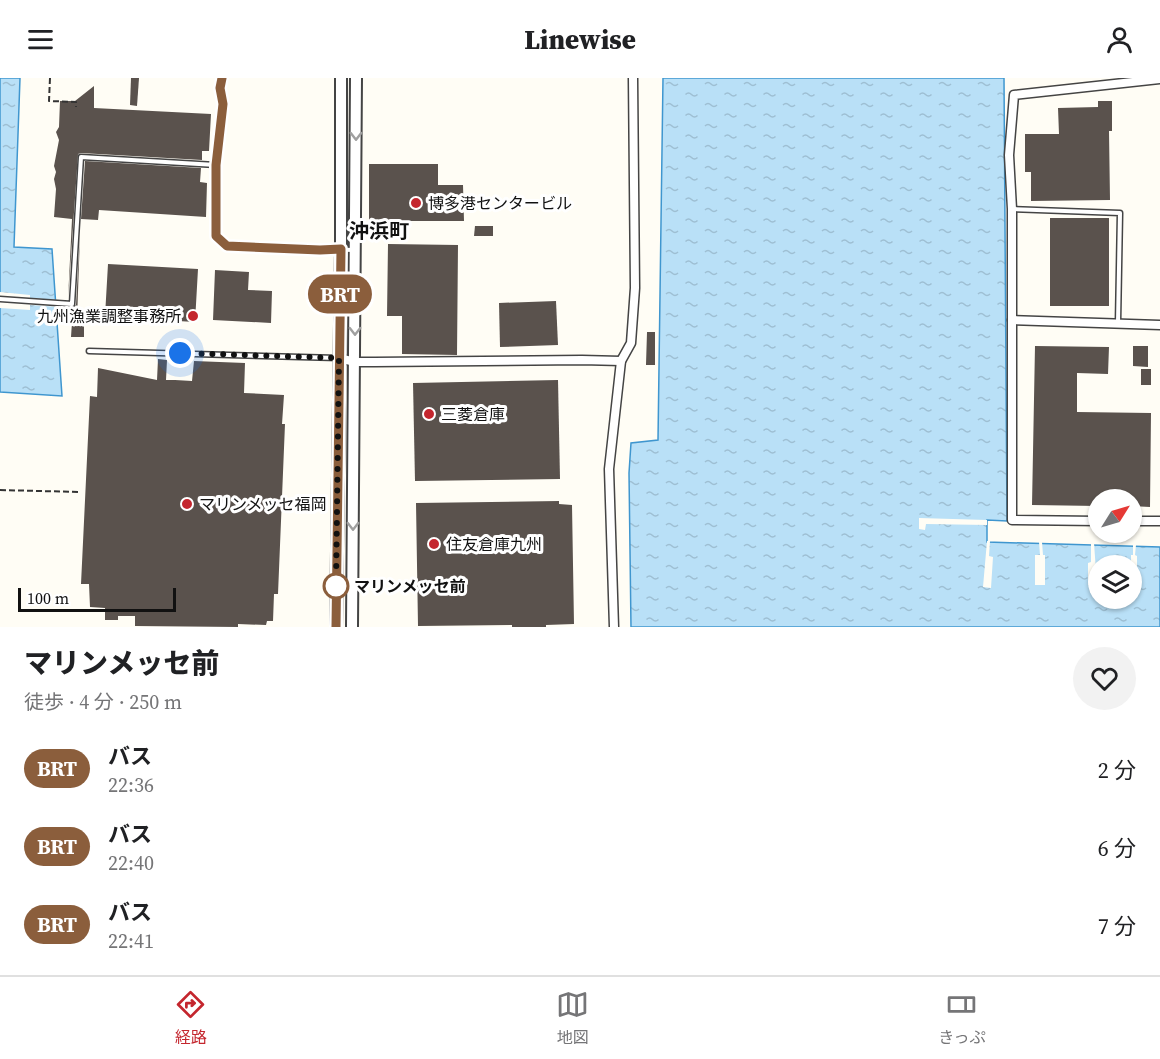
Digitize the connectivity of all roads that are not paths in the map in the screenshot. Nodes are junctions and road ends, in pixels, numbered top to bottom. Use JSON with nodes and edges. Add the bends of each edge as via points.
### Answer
{"nodes":[{"id":1,"x":222,"y":78,"type":"edge"},
{"id":2,"x":341,"y":78,"type":"edge"},
{"id":3,"x":356,"y":78,"type":"edge"},
{"id":4,"x":633,"y":78,"type":"edge"},
{"id":5,"x":1160,"y":79,"type":"edge"},
{"id":6,"x":216,"y":165,"type":"junction"},
{"id":7,"x":1012,"y":208,"type":"junction"},
{"id":8,"x":341,"y":249,"type":"junction"},
{"id":9,"x":356,"y":250,"type":"junction"},
{"id":10,"x":0,"y":299,"type":"edge"},
{"id":11,"x":1012,"y":320,"type":"junction"},
{"id":12,"x":1118,"y":324,"type":"junction"},
{"id":13,"x":1160,"y":325,"type":"edge"},
{"id":14,"x":89,"y":351,"type":"dead end"},
{"id":15,"x":339,"y":358,"type":"junction"},
{"id":16,"x":621,"y":361,"type":"junction"},
{"id":17,"x":355,"y":362,"type":"junction"},
{"id":18,"x":1088,"y":521,"type":"edge"},
{"id":19,"x":1142,"y":521,"type":"edge"},
{"id":20,"x":1160,"y":521,"type":"edge"},
{"id":21,"x":336,"y":627,"type":"edge"},
{"id":22,"x":352,"y":627,"type":"edge"},
{"id":23,"x":614,"y":627,"type":"edge"}],
"edges":[{"from":1,"to":6,"type":"lane"},
{"from":2,"to":8,"type":"street"},
{"from":3,"to":9,"type":"street","one_way":true},
{"from":4,"to":16,"type":"street","via":[[635,288],[631,343]]},
{"from":5,"to":7,"type":"street","via":[[1014,94]]},
{"from":6,"to":8,"type":"lane","via":[[216,236],[227,246]]},
{"from":6,"to":10,"type":"lane","via":[[81,157],[72,304]]},
{"from":7,"to":11,"type":"street"},
{"from":7,"to":12,"type":"lane","via":[[1120,213]]},
{"from":8,"to":9,"type":"lane"},
{"from":8,"to":15,"type":"street"},
{"from":9,"to":17,"type":"street","one_way":true},
{"from":11,"to":12,"type":"street"},
{"from":11,"to":18,"type":"street","via":[[1012,520]]},
{"from":12,"to":13,"type":"street"},
{"from":14,"to":15,"type":"lane"},
{"from":15,"to":17,"type":"street"},
{"from":15,"to":21,"type":"street"},
{"from":16,"to":17,"type":"street"},
{"from":16,"to":23,"type":"street","via":[[609,469]]},
{"from":17,"to":22,"type":"street","one_way":true},
{"from":19,"to":20,"type":"street"}]}
